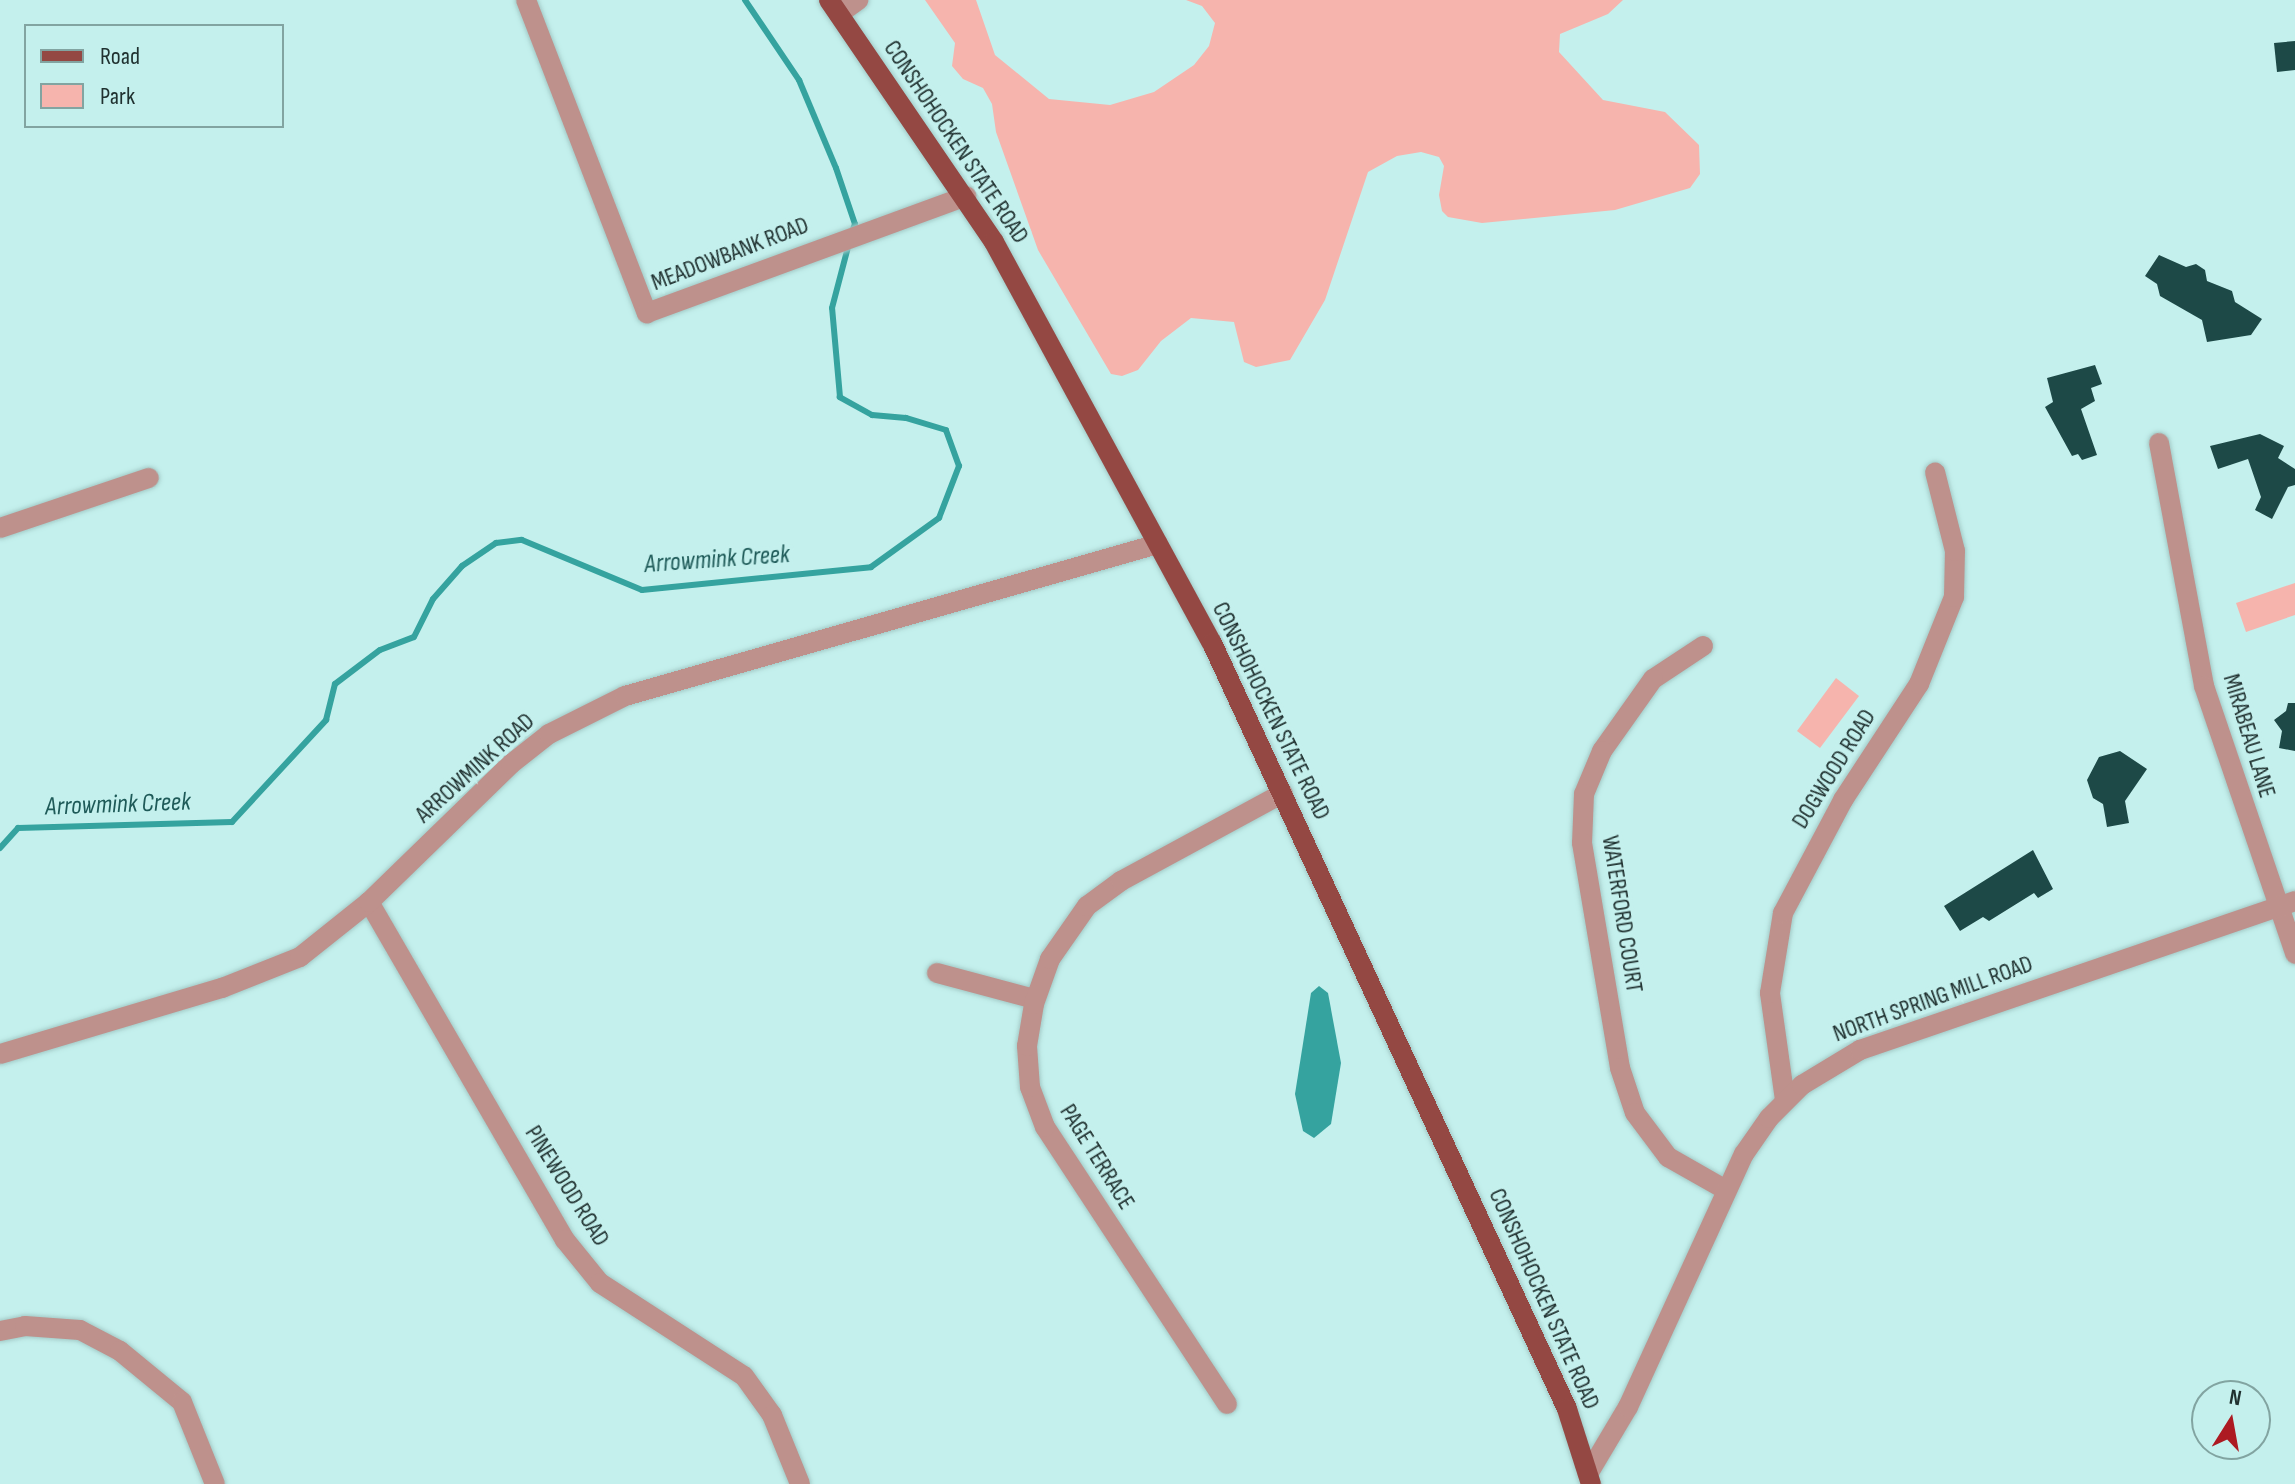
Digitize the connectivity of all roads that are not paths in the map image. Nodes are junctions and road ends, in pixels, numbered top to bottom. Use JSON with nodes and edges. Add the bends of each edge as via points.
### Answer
{"nodes":[{"id":1,"x":526,"y":0,"type":"edge"},
{"id":2,"x":858,"y":0,"type":"edge"},
{"id":3,"x":834,"y":7,"type":"edge"},
{"id":4,"x":966,"y":196,"type":"junction"},
{"id":5,"x":2159,"y":443,"type":"dead end"},
{"id":6,"x":1935,"y":472,"type":"dead end"},
{"id":7,"x":149,"y":478,"type":"dead end"},
{"id":8,"x":0,"y":528,"type":"edge"},
{"id":9,"x":1158,"y":544,"type":"junction"},
{"id":10,"x":1703,"y":646,"type":"dead end"},
{"id":11,"x":1283,"y":793,"type":"junction"},
{"id":12,"x":369,"y":902,"type":"junction"},
{"id":13,"x":2287,"y":904,"type":"edge"},
{"id":14,"x":2295,"y":954,"type":"edge"},
{"id":15,"x":937,"y":973,"type":"dead end"},
{"id":16,"x":1035,"y":999,"type":"junction"},
{"id":17,"x":0,"y":1054,"type":"edge"},
{"id":18,"x":1785,"y":1100,"type":"junction"},
{"id":19,"x":1726,"y":1190,"type":"junction"},
{"id":20,"x":0,"y":1331,"type":"edge"},
{"id":21,"x":1227,"y":1404,"type":"dead end"},
{"id":22,"x":1587,"y":1481,"type":"edge"},
{"id":23,"x":215,"y":1484,"type":"edge"},
{"id":24,"x":800,"y":1484,"type":"edge"}],
"edges":[{"from":1,"to":4,"type":"street","name":"MEADOWBANK ROAD","via":[[647,313]]},
{"from":2,"to":3,"type":"street"},
{"from":3,"to":4,"type":"main road","name":"CONSHOHOCKEN STATE ROAD"},
{"from":4,"to":9,"type":"main road","name":"CONSHOHOCKEN STATE ROAD"},
{"from":5,"to":13,"type":"street","name":"MIRABEAU LANE","via":[[2204,686]]},
{"from":6,"to":18,"type":"street","name":"DOGWOOD ROAD","via":[[1955,551],[1954,597],[1919,684],[1843,800],[1783,913],[1770,993]]},
{"from":7,"to":8,"type":"street"},
{"from":9,"to":11,"type":"main road","name":"CONSHOHOCKEN STATE ROAD"},
{"from":9,"to":12,"type":"street","name":"ARROWMINK ROAD","via":[[665,682],[585,714],[511,764]]},
{"from":10,"to":19,"type":"street","name":"WATERFORD COURT","via":[[1653,679],[1602,751],[1584,794],[1582,843],[1620,1068],[1635,1113],[1668,1157]]},
{"from":11,"to":16,"type":"street","name":"PAGE TERRACE","via":[[1121,881],[1087,906],[1055,949]]},
{"from":11,"to":22,"type":"main road","name":"CONSHOHOCKEN STATE ROAD","via":[[1567,1409]]},
{"from":12,"to":17,"type":"street","name":"ARROWMINK ROAD","via":[[300,957],[263,974]]},
{"from":12,"to":24,"type":"street","name":"PINEWOOD ROAD","via":[[565,1240],[600,1283],[744,1376],[772,1415]]},
{"from":13,"to":14,"type":"street","name":"MIRABEAU LANE"},
{"from":13,"to":18,"type":"street","name":"NORTH SPRING MILL ROAD","via":[[1860,1050],[1819,1072]]},
{"from":15,"to":16,"type":"street"},
{"from":16,"to":21,"type":"street","name":"PAGE TERRACE","via":[[1027,1066],[1045,1127]]},
{"from":18,"to":19,"type":"street","name":"NORTH SPRING MILL ROAD","via":[[1756,1135]]},
{"from":19,"to":22,"type":"street","name":"NORTH SPRING MILL ROAD","via":[[1628,1407]]},
{"from":20,"to":23,"type":"street","via":[[25,1326],[80,1330],[120,1351],[182,1402]]}]}
